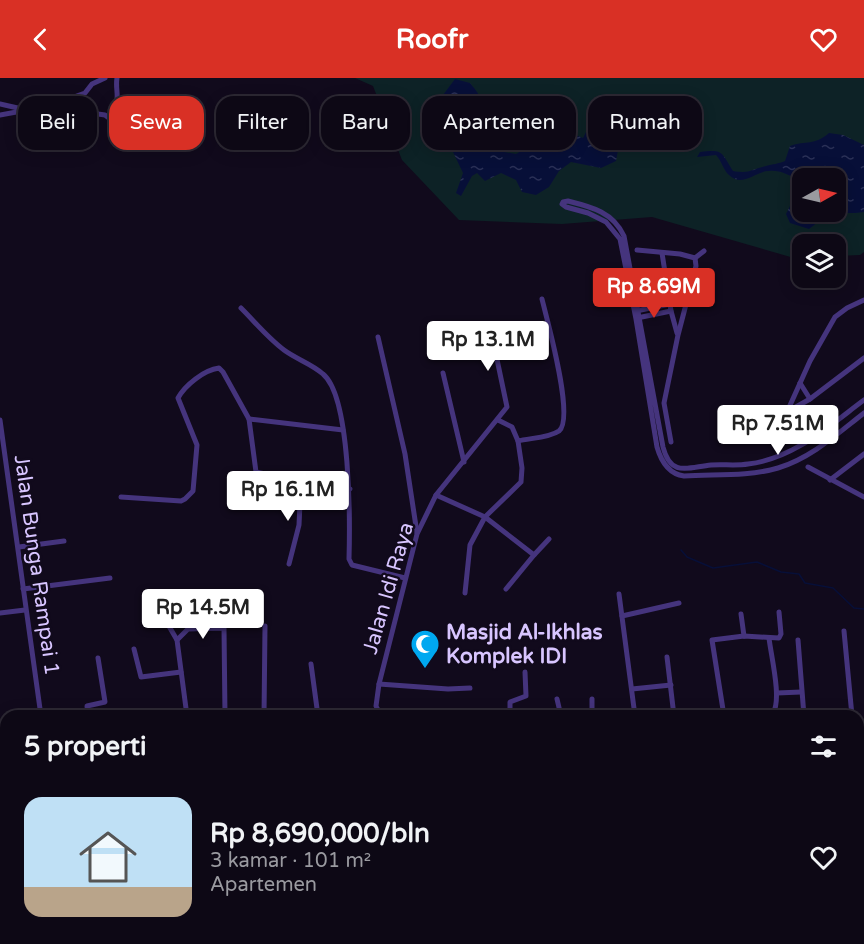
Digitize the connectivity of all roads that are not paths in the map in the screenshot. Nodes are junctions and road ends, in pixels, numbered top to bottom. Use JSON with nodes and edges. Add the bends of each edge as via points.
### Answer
{"nodes":[{"id":1,"x":105,"y":78,"type":"edge"},
{"id":2,"x":117,"y":78,"type":"edge"},
{"id":3,"x":77,"y":96,"type":"edge"},
{"id":4,"x":118,"y":96,"type":"edge"},
{"id":5,"x":0,"y":104,"type":"edge"},
{"id":6,"x":18,"y":108,"type":"edge"},
{"id":7,"x":18,"y":112,"type":"edge"},
{"id":8,"x":0,"y":115,"type":"edge"},
{"id":9,"x":638,"y":250,"type":"dead end"},
{"id":10,"x":704,"y":251,"type":"dead end"},
{"id":11,"x":662,"y":253,"type":"junction"},
{"id":12,"x":695,"y":258,"type":"junction"},
{"id":13,"x":542,"y":299,"type":"dead end"},
{"id":14,"x":864,"y":300,"type":"edge"},
{"id":15,"x":670,"y":304,"type":"junction"},
{"id":16,"x":241,"y":308,"type":"dead end"},
{"id":17,"x":636,"y":311,"type":"junction"},
{"id":18,"x":671,"y":311,"type":"junction"},
{"id":19,"x":638,"y":318,"type":"junction"},
{"id":20,"x":490,"y":326,"type":"dead end"},
{"id":21,"x":678,"y":335,"type":"junction"},
{"id":22,"x":378,"y":337,"type":"dead end"},
{"id":23,"x":864,"y":358,"type":"edge"},
{"id":24,"x":443,"y":373,"type":"dead end"},
{"id":25,"x":648,"y":375,"type":"junction"},
{"id":26,"x":800,"y":383,"type":"junction"},
{"id":27,"x":810,"y":399,"type":"junction"},
{"id":28,"x":864,"y":400,"type":"edge"},
{"id":29,"x":787,"y":412,"type":"junction"},
{"id":30,"x":864,"y":412,"type":"edge"},
{"id":31,"x":249,"y":419,"type":"junction"},
{"id":32,"x":0,"y":420,"type":"edge"},
{"id":33,"x":498,"y":420,"type":"junction"},
{"id":34,"x":753,"y":429,"type":"dead end"},
{"id":35,"x":343,"y":430,"type":"junction"},
{"id":36,"x":518,"y":441,"type":"junction"},
{"id":37,"x":671,"y":442,"type":"dead end"},
{"id":38,"x":2,"y":449,"type":"edge"},
{"id":39,"x":864,"y":454,"type":"edge"},
{"id":40,"x":464,"y":462,"type":"junction"},
{"id":41,"x":709,"y":465,"type":"junction"},
{"id":42,"x":808,"y":467,"type":"dead end"},
{"id":43,"x":710,"y":474,"type":"junction"},
{"id":44,"x":830,"y":480,"type":"junction"},
{"id":45,"x":301,"y":482,"type":"junction"},
{"id":46,"x":350,"y":489,"type":"junction"},
{"id":47,"x":436,"y":495,"type":"junction"},
{"id":48,"x":121,"y":497,"type":"dead end"},
{"id":49,"x":864,"y":497,"type":"edge"},
{"id":50,"x":485,"y":517,"type":"junction"},
{"id":51,"x":417,"y":534,"type":"junction"},
{"id":52,"x":549,"y":539,"type":"dead end"},
{"id":53,"x":64,"y":541,"type":"dead end"},
{"id":54,"x":18,"y":547,"type":"junction"},
{"id":55,"x":534,"y":555,"type":"junction"},
{"id":56,"x":289,"y":564,"type":"dead end"},
{"id":57,"x":110,"y":578,"type":"dead end"},
{"id":58,"x":405,"y":578,"type":"junction"},
{"id":59,"x":23,"y":589,"type":"junction"},
{"id":60,"x":506,"y":589,"type":"dead end"},
{"id":61,"x":465,"y":593,"type":"dead end"},
{"id":62,"x":619,"y":594,"type":"dead end"},
{"id":63,"x":679,"y":603,"type":"dead end"},
{"id":64,"x":159,"y":609,"type":"dead end"},
{"id":65,"x":25,"y":610,"type":"junction"},
{"id":66,"x":779,"y":612,"type":"dead end"},
{"id":67,"x":0,"y":613,"type":"edge"},
{"id":68,"x":741,"y":614,"type":"dead end"},
{"id":69,"x":622,"y":616,"type":"junction"},
{"id":70,"x":265,"y":626,"type":"dead end"},
{"id":71,"x":844,"y":631,"type":"dead end"},
{"id":72,"x":744,"y":636,"type":"junction"},
{"id":73,"x":769,"y":638,"type":"junction"},
{"id":74,"x":177,"y":640,"type":"junction"},
{"id":75,"x":798,"y":640,"type":"dead end"},
{"id":76,"x":135,"y":649,"type":"dead end"},
{"id":77,"x":667,"y":657,"type":"dead end"},
{"id":78,"x":98,"y":658,"type":"dead end"},
{"id":79,"x":311,"y":664,"type":"dead end"},
{"id":80,"x":181,"y":672,"type":"junction"},
{"id":81,"x":525,"y":672,"type":"dead end"},
{"id":82,"x":379,"y":684,"type":"junction"},
{"id":83,"x":671,"y":685,"type":"junction"},
{"id":84,"x":470,"y":688,"type":"dead end"},
{"id":85,"x":632,"y":689,"type":"junction"},
{"id":86,"x":801,"y":692,"type":"junction"},
{"id":87,"x":777,"y":693,"type":"junction"},
{"id":88,"x":557,"y":699,"type":"dead end"},
{"id":89,"x":592,"y":699,"type":"dead end"},
{"id":90,"x":40,"y":710,"type":"edge"},
{"id":91,"x":87,"y":710,"type":"edge"},
{"id":92,"x":186,"y":710,"type":"edge"},
{"id":93,"x":225,"y":710,"type":"edge"},
{"id":94,"x":264,"y":710,"type":"edge"},
{"id":95,"x":317,"y":710,"type":"edge"},
{"id":96,"x":378,"y":710,"type":"edge"},
{"id":97,"x":510,"y":710,"type":"edge"},
{"id":98,"x":560,"y":710,"type":"edge"},
{"id":99,"x":592,"y":710,"type":"edge"},
{"id":100,"x":634,"y":710,"type":"edge"},
{"id":101,"x":673,"y":710,"type":"edge"},
{"id":102,"x":723,"y":710,"type":"edge"},
{"id":103,"x":776,"y":710,"type":"edge"},
{"id":104,"x":803,"y":710,"type":"edge"},
{"id":105,"x":851,"y":710,"type":"edge"},
{"id":106,"x":864,"y":828,"type":"edge"},
{"id":107,"x":864,"y":836,"type":"edge"}],
"edges":[{"from":1,"to":3,"type":"street"},
{"from":2,"to":4,"type":"street"},
{"from":5,"to":6,"type":"street"},
{"from":7,"to":8,"type":"street"},
{"from":9,"to":11,"type":"street"},
{"from":10,"to":12,"type":"street"},
{"from":11,"to":12,"type":"street"},
{"from":11,"to":15,"type":"street"},
{"from":12,"to":21,"type":"street"},
{"from":13,"to":36,"type":"street","via":[[566,412],[560,430]]},
{"from":14,"to":26,"type":"street","via":[[835,317]]},
{"from":15,"to":17,"type":"street"},
{"from":15,"to":18,"type":"street"},
{"from":16,"to":35,"type":"street","via":[[284,350],[324,374],[336,394]]},
{"from":17,"to":17,"type":"street","via":[[617,233],[598,217],[566,207],[563,202],[600,210],[621,230],[626,240]]},
{"from":17,"to":19,"type":"street"},
{"from":18,"to":19,"type":"street"},
{"from":18,"to":21,"type":"street"},
{"from":19,"to":25,"type":"street"},
{"from":20,"to":33,"type":"street","via":[[507,403]]},
{"from":21,"to":37,"type":"street","via":[[664,403]]},
{"from":22,"to":51,"type":"street","via":[[405,454]]},
{"from":23,"to":27,"type":"street"},
{"from":24,"to":40,"type":"street"},
{"from":25,"to":41,"type":"street","via":[[667,458],[682,470]]},
{"from":25,"to":43,"type":"street","via":[[657,447],[665,465],[679,476]]},
{"from":26,"to":27,"type":"street"},
{"from":26,"to":29,"type":"street"},
{"from":27,"to":29,"type":"street"},
{"from":28,"to":41,"type":"street","via":[[784,455],[747,465]]},
{"from":29,"to":34,"type":"street"},
{"from":30,"to":43,"type":"street","via":[[824,445],[794,462],[738,475]]},
{"from":31,"to":35,"type":"street"},
{"from":31,"to":45,"type":"street","via":[[256,472]]},
{"from":31,"to":48,"type":"street","via":[[222,369],[212,369],[187,385],[178,398],[197,445],[190,496],[181,501]]},
{"from":32,"to":38,"type":"street","name":"Jalan Bunga Rampai 1"},
{"from":33,"to":36,"type":"street","via":[[512,427]]},
{"from":33,"to":40,"type":"street","name":"Jalan Idi Raya"},
{"from":35,"to":46,"type":"street"},
{"from":36,"to":50,"type":"street","via":[[521,482]]},
{"from":38,"to":54,"type":"street","name":"Jalan Bunga Rampai 1"},
{"from":39,"to":44,"type":"street"},
{"from":40,"to":47,"type":"street","name":"Jalan Idi Raya"},
{"from":41,"to":43,"type":"street"},
{"from":42,"to":44,"type":"street"},
{"from":44,"to":49,"type":"street"},
{"from":45,"to":46,"type":"street"},
{"from":45,"to":56,"type":"street","via":[[299,525]]},
{"from":46,"to":58,"type":"street","via":[[352,565]]},
{"from":47,"to":50,"type":"street"},
{"from":47,"to":51,"type":"street","name":"Jalan Idi Raya"},
{"from":50,"to":55,"type":"street"},
{"from":50,"to":61,"type":"street","via":[[470,545]]},
{"from":51,"to":58,"type":"street","name":"Jalan Idi Raya"},
{"from":52,"to":55,"type":"street"},
{"from":53,"to":54,"type":"street"},
{"from":54,"to":59,"type":"street","name":"Jalan Bunga Rampai 1"},
{"from":55,"to":60,"type":"street"},
{"from":57,"to":59,"type":"street"},
{"from":58,"to":82,"type":"street","name":"Jalan Idi Raya"},
{"from":59,"to":65,"type":"street","name":"Jalan Bunga Rampai 1"},
{"from":62,"to":69,"type":"street"},
{"from":63,"to":69,"type":"street"},
{"from":64,"to":74,"type":"street"},
{"from":65,"to":67,"type":"street"},
{"from":65,"to":90,"type":"street","name":"Jalan Bunga Rampai 1"},
{"from":66,"to":73,"type":"street","via":[[781,634],[779,638]]},
{"from":68,"to":72,"type":"street"},
{"from":69,"to":85,"type":"street"},
{"from":70,"to":94,"type":"street"},
{"from":71,"to":105,"type":"street"},
{"from":72,"to":73,"type":"street"},
{"from":72,"to":102,"type":"street","via":[[712,640]]},
{"from":73,"to":87,"type":"street"},
{"from":74,"to":80,"type":"street"},
{"from":74,"to":93,"type":"street","via":[[188,628],[224,628]]},
{"from":75,"to":86,"type":"street"},
{"from":76,"to":80,"type":"street","via":[[141,677]]},
{"from":77,"to":83,"type":"street"},
{"from":78,"to":91,"type":"street","via":[[105,702],[87,706]]},
{"from":79,"to":95,"type":"street"},
{"from":80,"to":92,"type":"street"},
{"from":81,"to":97,"type":"street","via":[[525,697],[510,702]]},
{"from":82,"to":84,"type":"street"},
{"from":82,"to":96,"type":"street","name":"Jalan Idi Raya"},
{"from":83,"to":85,"type":"street"},
{"from":83,"to":101,"type":"street"},
{"from":85,"to":100,"type":"street"},
{"from":86,"to":87,"type":"street"},
{"from":86,"to":104,"type":"street"},
{"from":87,"to":103,"type":"street"},
{"from":88,"to":98,"type":"street"},
{"from":89,"to":99,"type":"street"},
{"from":106,"to":107,"type":"street"}]}
